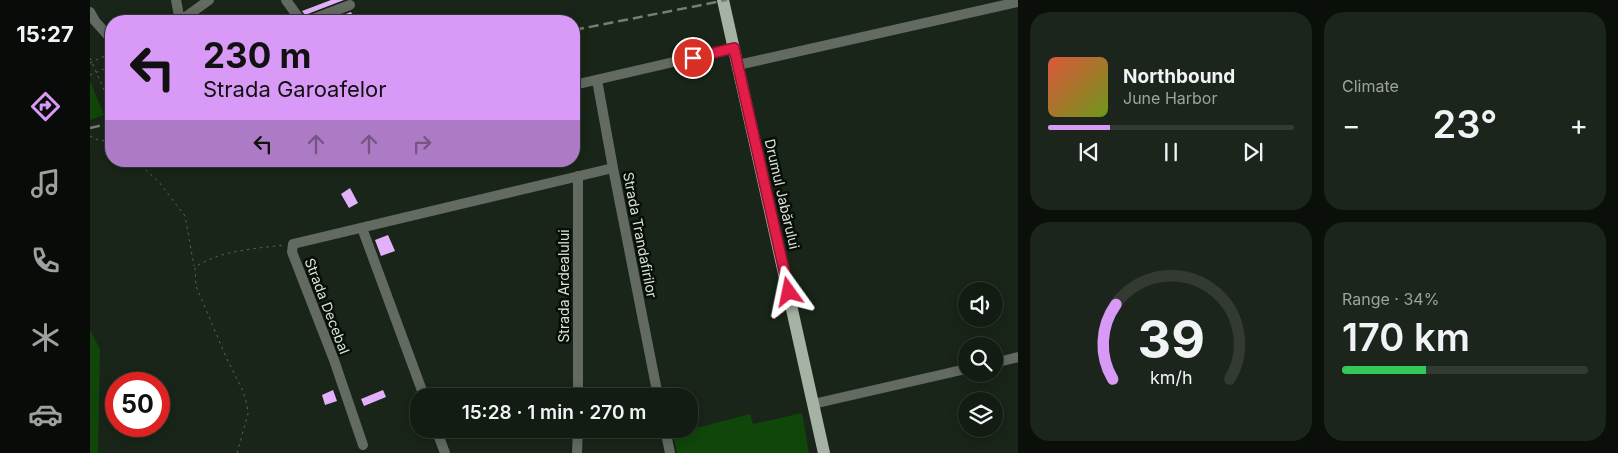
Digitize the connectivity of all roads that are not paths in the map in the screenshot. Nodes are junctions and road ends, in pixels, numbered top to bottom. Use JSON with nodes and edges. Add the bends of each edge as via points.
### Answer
{"nodes":[{"id":1,"x":176,"y":0,"type":"edge"},
{"id":2,"x":209,"y":0,"type":"edge"},
{"id":3,"x":286,"y":0,"type":"edge"},
{"id":4,"x":723,"y":0,"type":"edge"},
{"id":5,"x":1018,"y":2,"type":"edge"},
{"id":6,"x":350,"y":5,"type":"dead end"},
{"id":7,"x":90,"y":12,"type":"edge"},
{"id":8,"x":179,"y":15,"type":"edge"},
{"id":9,"x":188,"y":15,"type":"edge"},
{"id":10,"x":297,"y":15,"type":"edge"},
{"id":11,"x":324,"y":15,"type":"edge"},
{"id":12,"x":105,"y":32,"type":"edge"},
{"id":13,"x":734,"y":48,"type":"junction"},
{"id":14,"x":738,"y":65,"type":"junction"},
{"id":15,"x":597,"y":80,"type":"junction"},
{"id":16,"x":580,"y":83,"type":"edge"},
{"id":17,"x":613,"y":168,"type":"junction"},
{"id":18,"x":578,"y":176,"type":"junction"},
{"id":19,"x":362,"y":228,"type":"junction"},
{"id":20,"x":1018,"y":357,"type":"edge"},
{"id":21,"x":1003,"y":361,"type":"edge"},
{"id":22,"x":958,"y":371,"type":"edge"},
{"id":23,"x":421,"y":388,"type":"edge"},
{"id":24,"x":578,"y":388,"type":"edge"},
{"id":25,"x":656,"y":388,"type":"edge"},
{"id":26,"x":813,"y":404,"type":"junction"},
{"id":27,"x":439,"y":438,"type":"edge"},
{"id":28,"x":578,"y":438,"type":"edge"},
{"id":29,"x":667,"y":438,"type":"edge"},
{"id":30,"x":363,"y":445,"type":"dead end"},
{"id":31,"x":445,"y":453,"type":"edge"},
{"id":32,"x":578,"y":453,"type":"edge"},
{"id":33,"x":670,"y":453,"type":"edge"},
{"id":34,"x":824,"y":453,"type":"edge"}],
"edges":[{"from":1,"to":8,"type":"street"},
{"from":2,"to":9,"type":"street"},
{"from":3,"to":10,"type":"street"},
{"from":4,"to":13,"type":"main road","name":"Drumul Jabărului"},
{"from":5,"to":14,"type":"street"},
{"from":6,"to":11,"type":"street"},
{"from":7,"to":12,"type":"street"},
{"from":13,"to":14,"type":"main road","name":"Drumul Jabărului"},
{"from":13,"to":15,"type":"street"},
{"from":14,"to":26,"type":"main road","name":"Drumul Jabărului"},
{"from":15,"to":16,"type":"street"},
{"from":15,"to":17,"type":"street","name":"Strada Trandafirilor"},
{"from":17,"to":18,"type":"street","name":"Strada Decebal"},
{"from":17,"to":25,"type":"street","name":"Strada Trandafirilor"},
{"from":18,"to":19,"type":"street","name":"Strada Decebal"},
{"from":18,"to":24,"type":"street","name":"Strada Ardealului"},
{"from":19,"to":23,"type":"street"},
{"from":19,"to":30,"type":"street","name":"Strada Decebal","via":[[293,244],[292,252]]},
{"from":20,"to":21,"type":"street"},
{"from":22,"to":26,"type":"street"},
{"from":26,"to":34,"type":"main road","name":"Drumul Jabărului"},
{"from":27,"to":31,"type":"street"},
{"from":28,"to":32,"type":"street"},
{"from":29,"to":33,"type":"street"}]}
